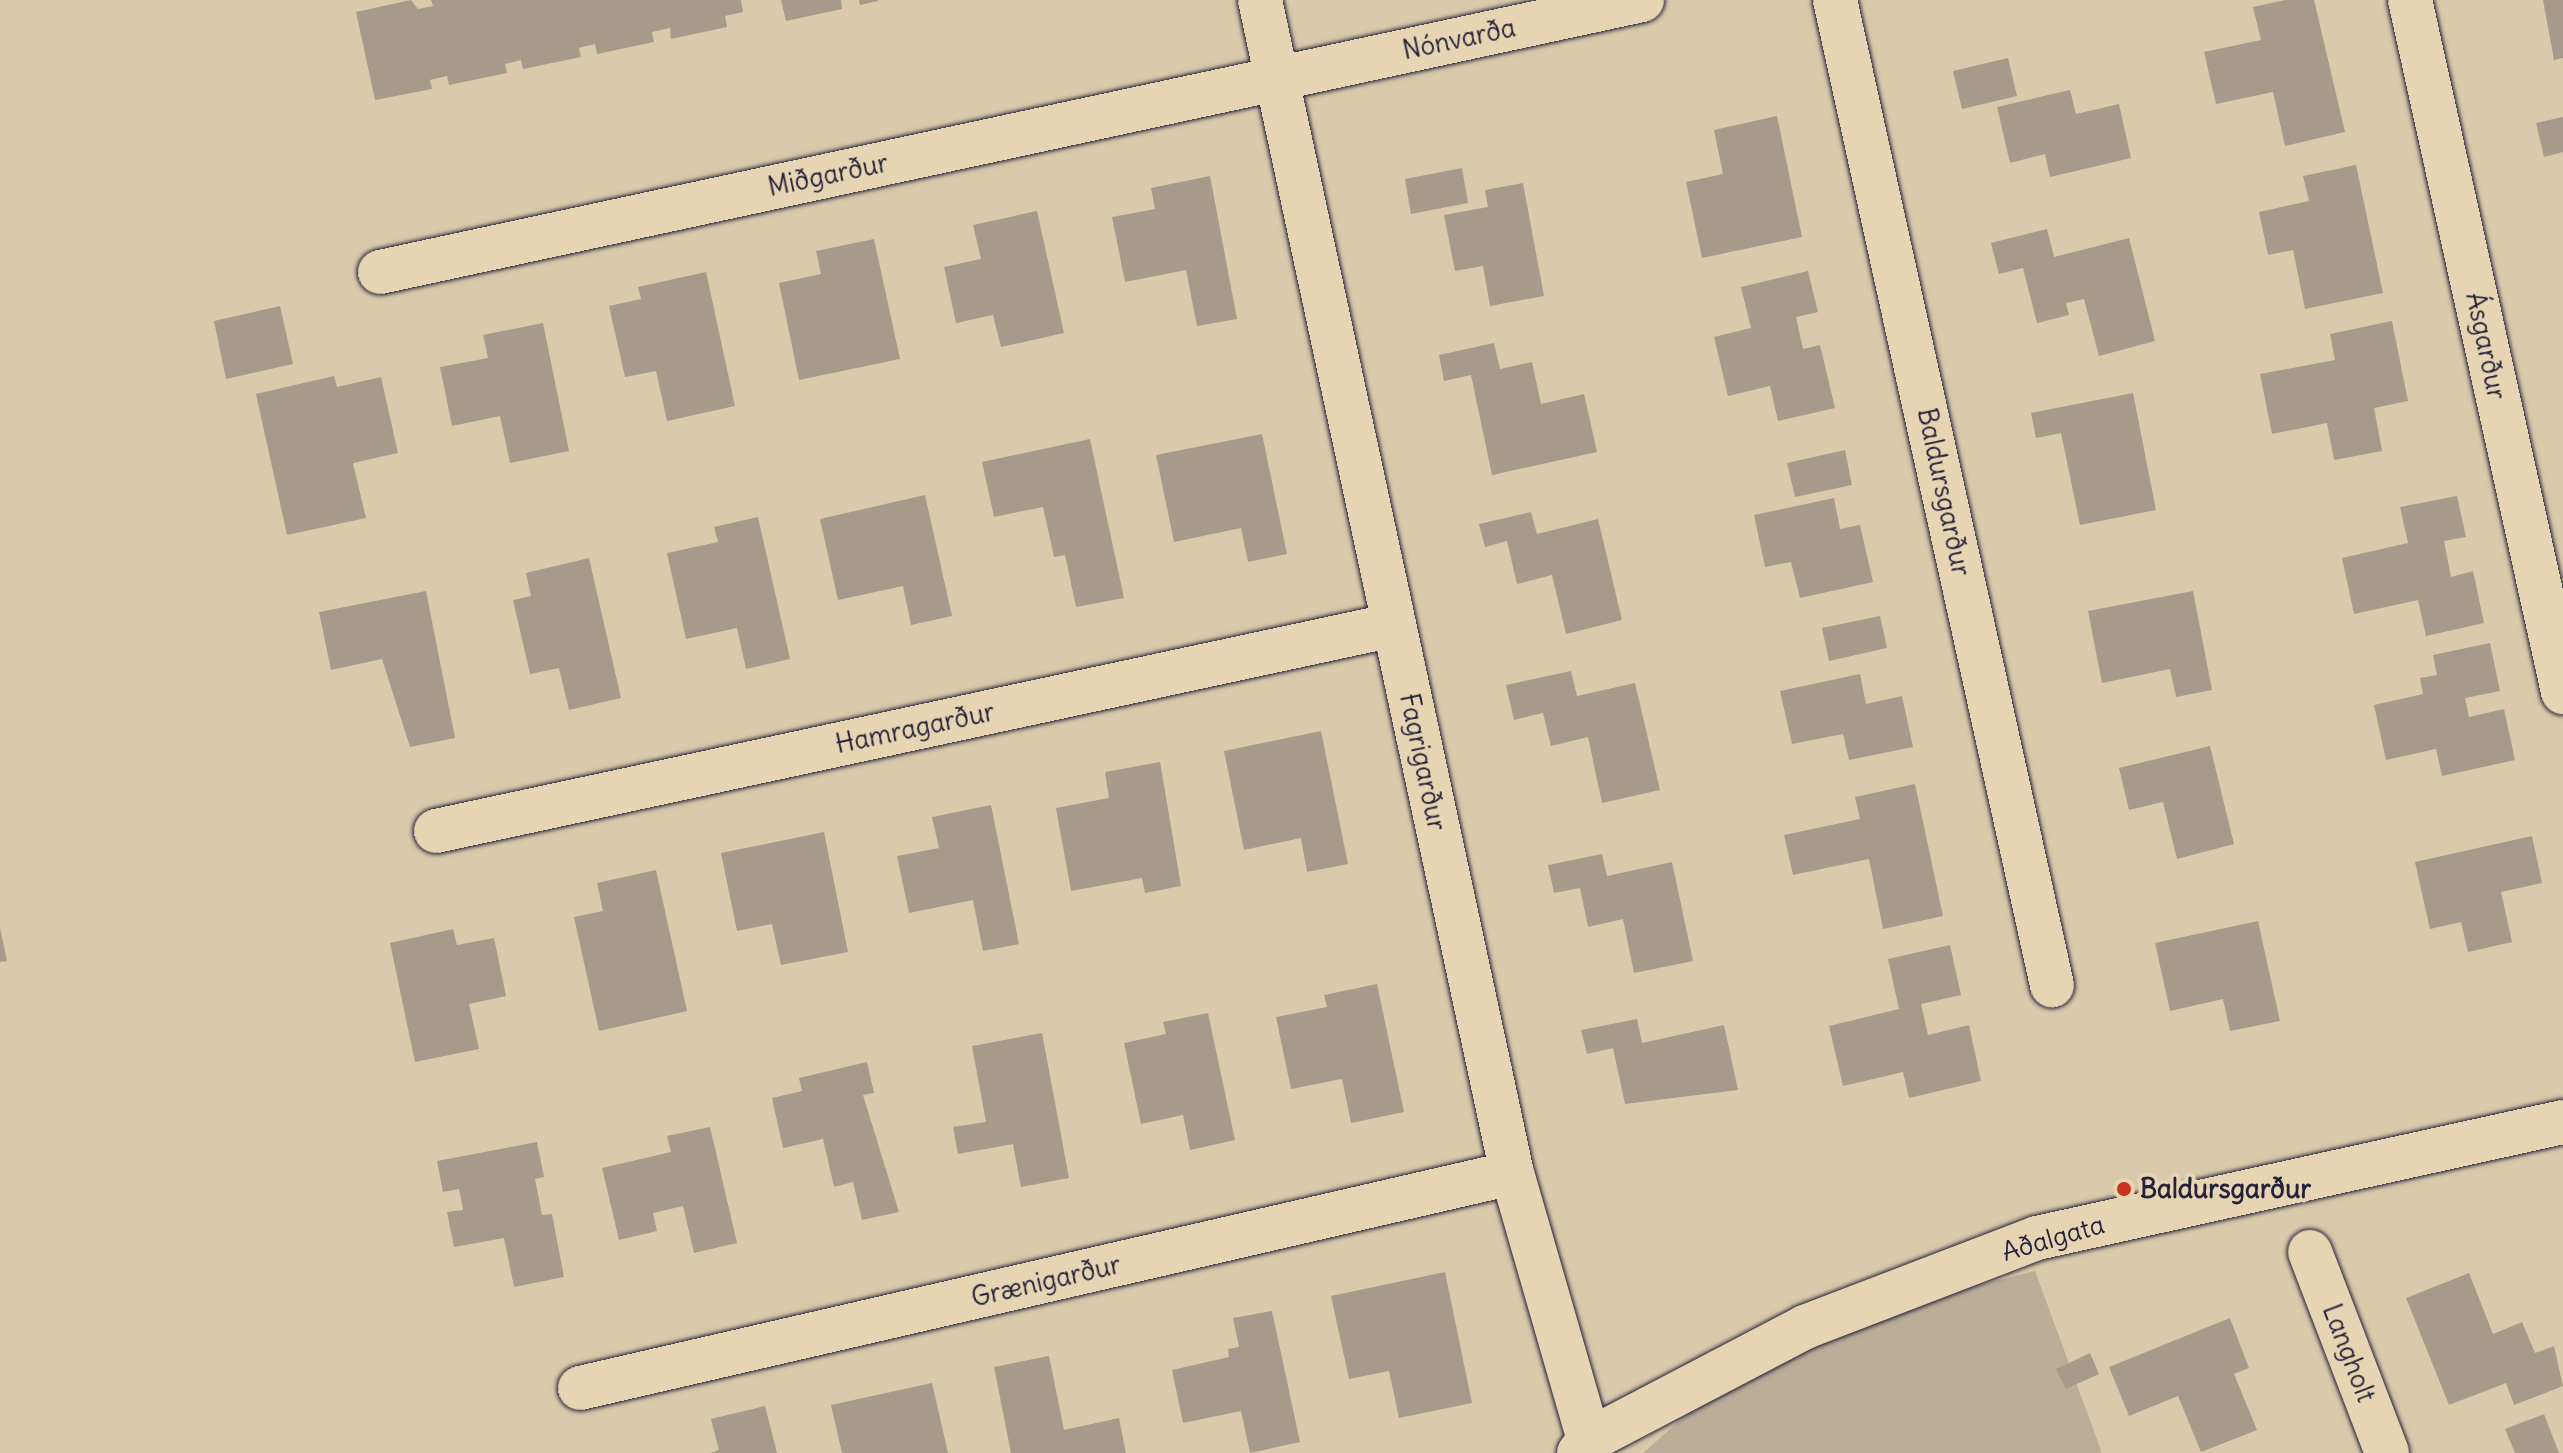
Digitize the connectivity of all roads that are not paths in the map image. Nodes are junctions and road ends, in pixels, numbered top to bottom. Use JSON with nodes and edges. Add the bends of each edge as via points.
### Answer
{"nodes":[{"id":1,"x":1260,"y":0,"type":"edge"},
{"id":2,"x":1642,"y":0,"type":"edge"},
{"id":3,"x":1835,"y":0,"type":"edge"},
{"id":4,"x":2410,"y":0,"type":"edge"},
{"id":5,"x":1277,"y":79,"type":"junction"},
{"id":6,"x":380,"y":272,"type":"dead end"},
{"id":7,"x":1394,"y":625,"type":"junction"},
{"id":8,"x":2563,"y":692,"type":"edge"},
{"id":9,"x":436,"y":831,"type":"dead end"},
{"id":10,"x":2052,"y":985,"type":"dead end"},
{"id":11,"x":2563,"y":1122,"type":"edge"},
{"id":12,"x":1512,"y":1173,"type":"junction"},
{"id":13,"x":2310,"y":1252,"type":"dead end"},
{"id":14,"x":580,"y":1388,"type":"dead end"},
{"id":15,"x":1584,"y":1446,"type":"edge"},
{"id":16,"x":2387,"y":1453,"type":"edge"}],
"edges":[{"from":1,"to":5,"type":"street","name":"Fagrigarður"},
{"from":2,"to":5,"type":"street","name":"Nónvarða"},
{"from":3,"to":10,"type":"street","name":"Baldursgarður"},
{"from":4,"to":8,"type":"street","name":"Ásgarður"},
{"from":5,"to":6,"type":"street","name":"Miðgarður"},
{"from":5,"to":7,"type":"street","name":"Fagrigarður"},
{"from":7,"to":9,"type":"street","name":"Hamragarður"},
{"from":7,"to":12,"type":"street","name":"Fagrigarður"},
{"from":11,"to":15,"type":"street","name":"Aðalgata","via":[[2037,1238],[1805,1327]]},
{"from":12,"to":14,"type":"street","name":"Grænigarður"},
{"from":12,"to":15,"type":"street","name":"Fagrigarður"},
{"from":13,"to":16,"type":"street","name":"Langholt"}]}
